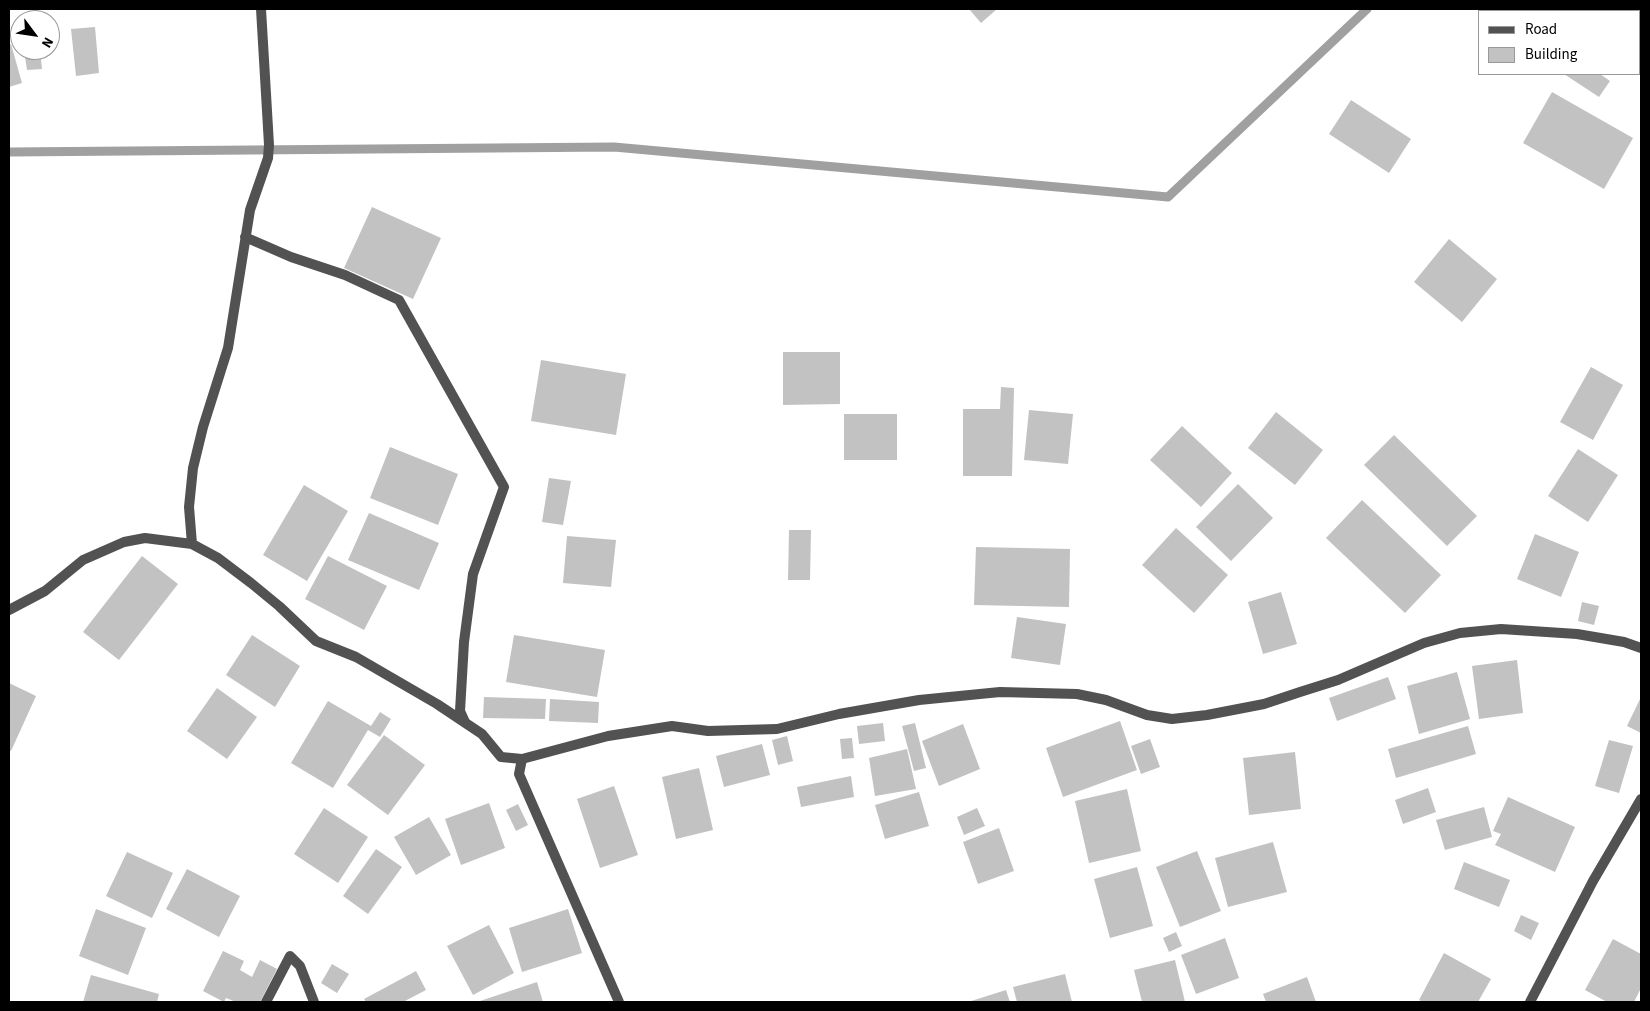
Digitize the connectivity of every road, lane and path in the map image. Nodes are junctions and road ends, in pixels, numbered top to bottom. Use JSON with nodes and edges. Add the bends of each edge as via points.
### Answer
{"nodes":[{"id":1,"x":261,"y":9,"type":"edge"},
{"id":2,"x":245,"y":237,"type":"junction"},
{"id":3,"x":192,"y":544,"type":"junction"},
{"id":4,"x":9,"y":610,"type":"edge"},
{"id":5,"x":1641,"y":648,"type":"edge"},
{"id":6,"x":465,"y":722,"type":"junction"},
{"id":7,"x":522,"y":759,"type":"junction"},
{"id":8,"x":1641,"y":799,"type":"edge"},
{"id":9,"x":266,"y":1002,"type":"edge"},
{"id":10,"x":314,"y":1002,"type":"edge"},
{"id":11,"x":619,"y":1002,"type":"edge"},
{"id":12,"x":1530,"y":1002,"type":"edge"}],
"edges":[{"from":1,"to":2,"type":"street","via":[[269,145]]},
{"from":2,"to":3,"type":"street","via":[[228,348],[203,427],[194,468],[189,507]]},
{"from":2,"to":6,"type":"street","via":[[345,275],[399,300],[504,487],[473,574],[464,642],[460,711]]},
{"from":3,"to":4,"type":"street","via":[[145,538],[117,544],[83,560],[45,590]]},
{"from":3,"to":6,"type":"street","via":[[218,558],[251,583],[316,641],[356,657]]},
{"from":5,"to":7,"type":"street","via":[[1577,634],[1501,629],[1460,633],[1424,643],[1346,676],[1264,704],[1207,715],[1172,719],[1077,694],[1000,692],[919,700],[777,729],[708,730],[672,726],[608,736]]},
{"from":6,"to":7,"type":"street","via":[[482,734],[501,756]]},
{"from":7,"to":11,"type":"street","via":[[519,774]]},
{"from":8,"to":12,"type":"street","via":[[1593,881]]},
{"from":9,"to":10,"type":"street","via":[[290,956],[300,966]]}]}
